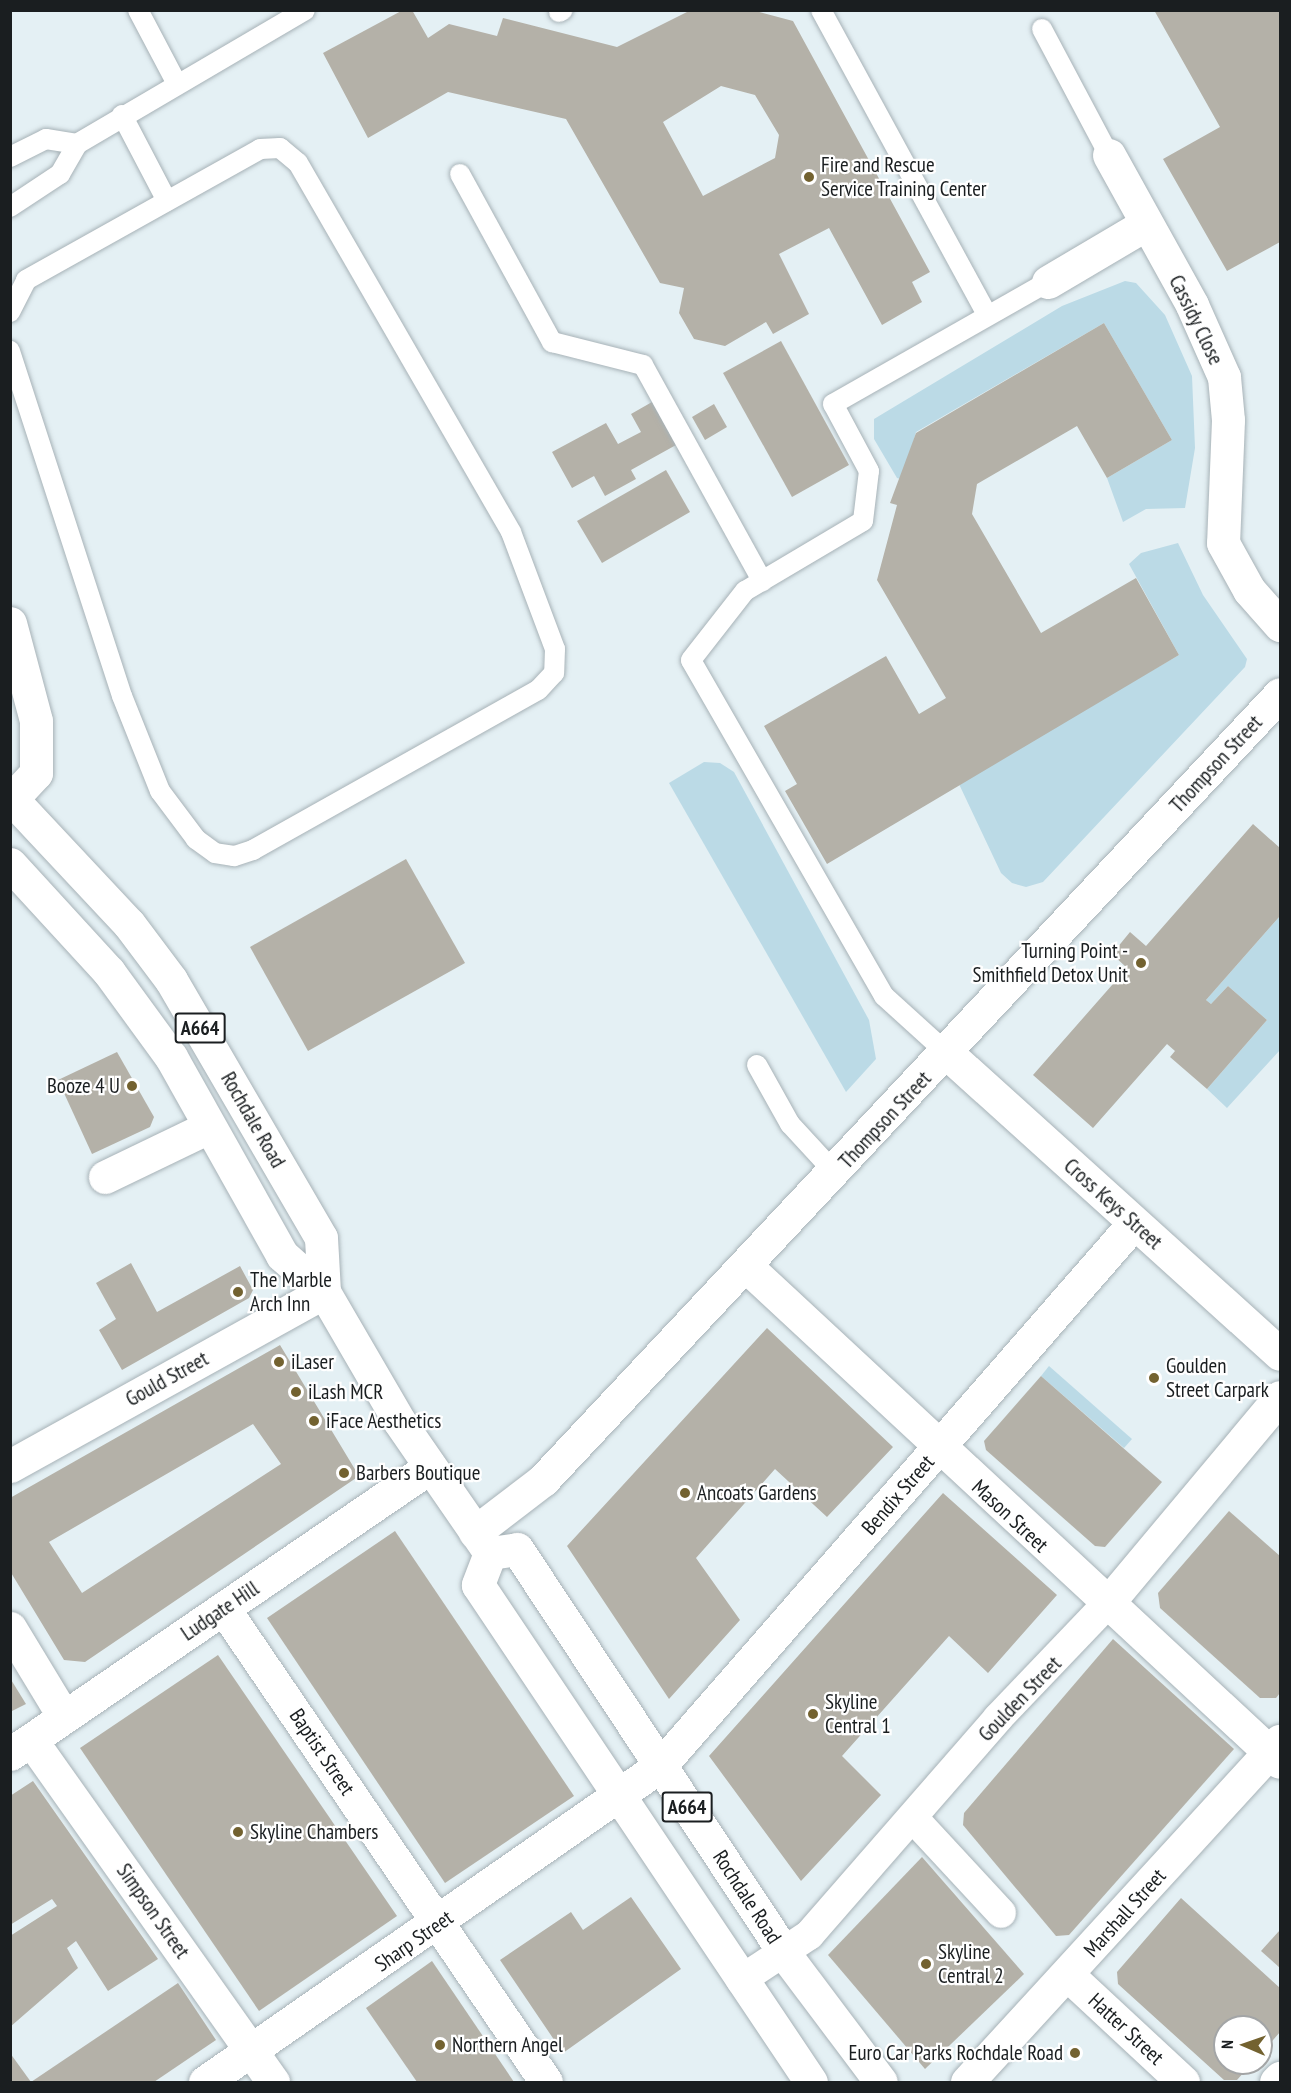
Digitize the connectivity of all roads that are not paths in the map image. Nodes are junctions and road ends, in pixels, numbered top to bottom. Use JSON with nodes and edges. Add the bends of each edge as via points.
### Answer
{"nodes":[{"id":1,"x":138,"y":10,"type":"edge"},
{"id":2,"x":305,"y":10,"type":"edge"},
{"id":3,"x":820,"y":10,"type":"edge"},
{"id":4,"x":1042,"y":29,"type":"dead end"},
{"id":5,"x":176,"y":82,"type":"junction"},
{"id":6,"x":122,"y":115,"type":"junction"},
{"id":7,"x":77,"y":144,"type":"junction"},
{"id":8,"x":1109,"y":155,"type":"joint"},
{"id":9,"x":10,"y":157,"type":"edge"},
{"id":10,"x":460,"y":174,"type":"dead end"},
{"id":11,"x":167,"y":201,"type":"junction"},
{"id":12,"x":10,"y":207,"type":"edge"},
{"id":13,"x":1146,"y":224,"type":"junction"},
{"id":14,"x":1048,"y":282,"type":"joint"},
{"id":15,"x":10,"y":312,"type":"edge"},
{"id":16,"x":987,"y":315,"type":"junction"},
{"id":17,"x":10,"y":351,"type":"edge"},
{"id":18,"x":762,"y":581,"type":"junction"},
{"id":19,"x":10,"y":623,"type":"edge"},
{"id":20,"x":1281,"y":624,"type":"edge"},
{"id":21,"x":1281,"y":694,"type":"edge"},
{"id":22,"x":11,"y":799,"type":"edge"},
{"id":23,"x":10,"y":864,"type":"edge"},
{"id":24,"x":948,"y":1054,"type":"junction"},
{"id":25,"x":757,"y":1065,"type":"dead end"},
{"id":26,"x":209,"y":1127,"type":"junction"},
{"id":27,"x":835,"y":1173,"type":"junction"},
{"id":28,"x":105,"y":1177,"type":"dead end"},
{"id":29,"x":1134,"y":1223,"type":"junction"},
{"id":30,"x":745,"y":1265,"type":"junction"},
{"id":31,"x":324,"y":1292,"type":"junction"},
{"id":32,"x":1281,"y":1354,"type":"edge"},
{"id":33,"x":1281,"y":1397,"type":"edge"},
{"id":34,"x":938,"y":1449,"type":"junction"},
{"id":35,"x":10,"y":1466,"type":"edge"},
{"id":36,"x":430,"y":1467,"type":"junction"},
{"id":37,"x":482,"y":1543,"type":"junction"},
{"id":38,"x":1107,"y":1605,"type":"junction"},
{"id":39,"x":224,"y":1609,"type":"junction"},
{"id":40,"x":10,"y":1628,"type":"edge"},
{"id":41,"x":64,"y":1718,"type":"junction"},
{"id":42,"x":21,"y":1747,"type":"edge"},
{"id":43,"x":1277,"y":1752,"type":"edge"},
{"id":44,"x":660,"y":1766,"type":"junction"},
{"id":45,"x":621,"y":1795,"type":"junction"},
{"id":46,"x":914,"y":1819,"type":"junction"},
{"id":47,"x":1001,"y":1913,"type":"dead end"},
{"id":48,"x":439,"y":1924,"type":"junction"},
{"id":49,"x":784,"y":1953,"type":"junction"},
{"id":50,"x":1068,"y":1975,"type":"junction"},
{"id":51,"x":741,"y":1980,"type":"junction"},
{"id":52,"x":251,"y":2051,"type":"junction"},
{"id":53,"x":1281,"y":2078,"type":"edge"},
{"id":54,"x":205,"y":2082,"type":"edge"},
{"id":55,"x":273,"y":2082,"type":"edge"},
{"id":56,"x":546,"y":2082,"type":"edge"},
{"id":57,"x":811,"y":2082,"type":"edge"},
{"id":58,"x":881,"y":2082,"type":"edge"},
{"id":59,"x":967,"y":2082,"type":"edge"},
{"id":60,"x":1183,"y":2082,"type":"edge"},
{"id":61,"x":1276,"y":2082,"type":"edge"}],
"edges":[{"from":1,"to":5,"type":"lane"},
{"from":2,"to":5,"type":"lane"},
{"from":3,"to":16,"type":"lane"},
{"from":4,"to":8,"type":"lane"},
{"from":5,"to":6,"type":"lane"},
{"from":6,"to":7,"type":"lane"},
{"from":6,"to":11,"type":"lane"},
{"from":7,"to":9,"type":"lane","via":[[46,139]]},
{"from":7,"to":12,"type":"lane","via":[[60,174]]},
{"from":8,"to":13,"type":"main road","name":"Cassidy Close"},
{"from":10,"to":18,"type":"lane","via":[[552,342],[643,365]]},
{"from":11,"to":15,"type":"lane","via":[[26,280]]},
{"from":11,"to":17,"type":"lane","via":[[260,149],[280,148],[298,163],[511,532],[555,649],[557,662],[546,684],[253,850],[234,856],[215,853],[196,839],[156,780],[122,696]]},
{"from":13,"to":14,"type":"main road"},
{"from":13,"to":20,"type":"main road","name":"Cassidy Close","via":[[1203,326],[1224,377],[1228,420],[1223,543],[1249,590]]},
{"from":14,"to":16,"type":"lane"},
{"from":16,"to":18,"type":"lane","via":[[833,404],[869,471],[863,521]]},
{"from":18,"to":24,"type":"lane","via":[[745,591],[691,660],[884,996]]},
{"from":19,"to":22,"type":"main road","via":[[36,732],[36,773]]},
{"from":21,"to":24,"type":"main road","name":"Thompson Street"},
{"from":22,"to":31,"type":"main road","name":"Rochdale Road","number":"A664","via":[[129,924],[171,980],[321,1238]]},
{"from":23,"to":26,"type":"main road","name":"Rochdale Road","number":"A664","via":[[109,972],[171,1057]]},
{"from":24,"to":27,"type":"main road","name":"Thompson Street"},
{"from":24,"to":29,"type":"main road","name":"Cross Keys Street"},
{"from":25,"to":27,"type":"lane","via":[[790,1124]]},
{"from":26,"to":28,"type":"main road"},
{"from":26,"to":31,"type":"main road","name":"Rochdale Road","number":"A664","via":[[282,1255]]},
{"from":27,"to":30,"type":"main road","name":"Thompson Street"},
{"from":29,"to":32,"type":"main road","name":"Cross Keys Street"},
{"from":29,"to":34,"type":"main road","name":"Bendix Street"},
{"from":30,"to":34,"type":"main road","name":"Mason Street"},
{"from":30,"to":37,"type":"main road","name":"Thompson Street"},
{"from":31,"to":35,"type":"main road","name":"Gould Street"},
{"from":31,"to":36,"type":"main road","name":"Rochdale Road","number":"A664"},
{"from":33,"to":38,"type":"main road","name":"Goulden Street"},
{"from":34,"to":38,"type":"main road","name":"Mason Street"},
{"from":34,"to":44,"type":"main road","name":"Bendix Street"},
{"from":36,"to":37,"type":"main road","name":"Rochdale Road","number":"A664"},
{"from":36,"to":39,"type":"main road","name":"Ludgate Hill"},
{"from":37,"to":44,"type":"main road","name":"Rochdale Road","number":"A664","via":[[517,1549]]},
{"from":37,"to":45,"type":"main road","number":"A664","via":[[478,1585]]},
{"from":38,"to":43,"type":"main road","name":"Mason Street"},
{"from":38,"to":46,"type":"street","name":"Goulden Street","via":[[998,1718]]},
{"from":39,"to":41,"type":"main road","name":"Ludgate Hill"},
{"from":39,"to":48,"type":"main road","name":"Baptist Street"},
{"from":40,"to":41,"type":"main road"},
{"from":41,"to":42,"type":"main road","name":"Ludgate Hill"},
{"from":42,"to":52,"type":"main road","name":"Simpson Street"},
{"from":43,"to":50,"type":"main road","name":"Marshall Street"},
{"from":44,"to":45,"type":"main road","name":"Bendix Street"},
{"from":44,"to":49,"type":"main road","name":"Rochdale Road","number":"A664"},
{"from":45,"to":48,"type":"main road","name":"Sharp Street"},
{"from":45,"to":51,"type":"main road","number":"A664"},
{"from":46,"to":47,"type":"street"},
{"from":46,"to":49,"type":"street","name":"Goulden Street","via":[[809,1935]]},
{"from":48,"to":52,"type":"main road","name":"Sharp Street"},
{"from":48,"to":56,"type":"main road","name":"Baptist Street"},
{"from":49,"to":51,"type":"street","name":"Goulden Street"},
{"from":49,"to":58,"type":"main road","name":"Rochdale Road","number":"A664"},
{"from":50,"to":59,"type":"main road","name":"Marshall Street"},
{"from":50,"to":60,"type":"main road","name":"Hatter Street"},
{"from":51,"to":57,"type":"main road","number":"A664"},
{"from":52,"to":54,"type":"main road","name":"Sharp Street"},
{"from":52,"to":55,"type":"main road","name":"Simpson Street"},
{"from":53,"to":61,"type":"main road"}]}
